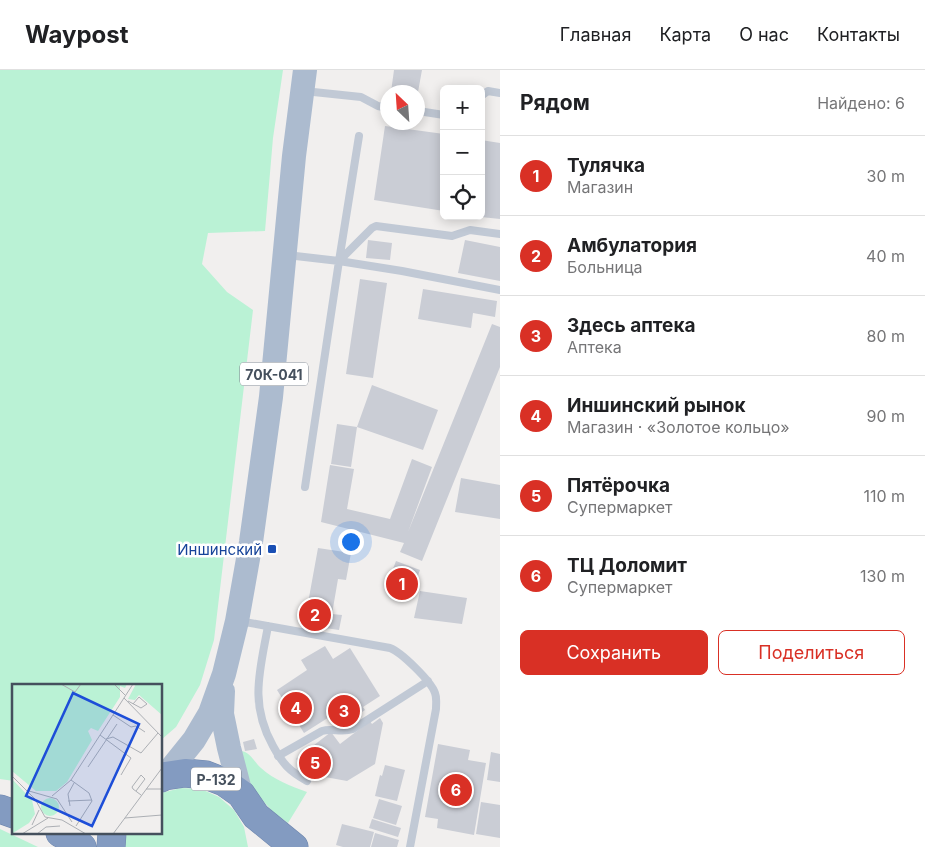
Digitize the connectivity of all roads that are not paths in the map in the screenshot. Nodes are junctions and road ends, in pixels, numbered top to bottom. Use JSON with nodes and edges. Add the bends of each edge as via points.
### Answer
{"nodes":[{"id":1,"x":304,"y":80,"type":"edge"},
{"id":2,"x":485,"y":93,"type":"edge"},
{"id":3,"x":500,"y":93,"type":"edge"},
{"id":4,"x":380,"y":106,"type":"edge"},
{"id":5,"x":425,"y":113,"type":"edge"},
{"id":6,"x":440,"y":115,"type":"edge"},
{"id":7,"x":359,"y":136,"type":"dead end"},
{"id":8,"x":500,"y":234,"type":"edge"},
{"id":9,"x":284,"y":255,"type":"junction"},
{"id":10,"x":338,"y":261,"type":"junction"},
{"id":11,"x":500,"y":290,"type":"edge"},
{"id":12,"x":305,"y":486,"type":"dead end"},
{"id":13,"x":237,"y":621,"type":"junction"},
{"id":14,"x":268,"y":626,"type":"junction"},
{"id":15,"x":224,"y":674,"type":"junction"},
{"id":16,"x":428,"y":681,"type":"junction"},
{"id":17,"x":278,"y":756,"type":"junction"},
{"id":18,"x":163,"y":777,"type":"edge"},
{"id":19,"x":307,"y":781,"type":"dead end"},
{"id":20,"x":240,"y":794,"type":"junction"},
{"id":21,"x":0,"y":809,"type":"edge"},
{"id":22,"x":12,"y":813,"type":"edge"},
{"id":23,"x":62,"y":834,"type":"edge"},
{"id":24,"x":112,"y":834,"type":"edge"},
{"id":25,"x":261,"y":834,"type":"edge"},
{"id":26,"x":82,"y":847,"type":"edge"},
{"id":27,"x":111,"y":847,"type":"edge"},
{"id":28,"x":294,"y":847,"type":"edge"},
{"id":29,"x":410,"y":847,"type":"edge"}],
"edges":[{"from":1,"to":4,"type":"lane","via":[[361,96]]},
{"from":1,"to":9,"type":"main road","number":"70К-041"},
{"from":2,"to":3,"type":"lane"},
{"from":5,"to":6,"type":"lane"},
{"from":7,"to":10,"type":"lane"},
{"from":8,"to":10,"type":"lane","via":[[470,230],[451,236],[376,226]]},
{"from":9,"to":10,"type":"lane"},
{"from":9,"to":13,"type":"main road","number":"70К-041","via":[[272,397]]},
{"from":10,"to":11,"type":"lane"},
{"from":10,"to":12,"type":"lane"},
{"from":13,"to":14,"type":"lane"},
{"from":13,"to":15,"type":"main road","number":"70К-041"},
{"from":14,"to":16,"type":"lane","via":[[390,648]]},
{"from":14,"to":17,"type":"lane","via":[[258,682],[258,701],[265,730]]},
{"from":15,"to":18,"type":"main road","number":"70К-041","via":[[210,714],[194,740]]},
{"from":15,"to":20,"type":"main road","number":"70К-041","via":[[222,714]]},
{"from":16,"to":17,"type":"lane","via":[[353,729],[327,729]]},
{"from":16,"to":29,"type":"lane","via":[[436,695],[436,709]]},
{"from":17,"to":19,"type":"lane","via":[[290,771]]},
{"from":18,"to":20,"type":"highway","number":"Р-132","via":[[186,773],[206,775],[224,782]]},
{"from":20,"to":25,"type":"highway","number":"Р-132"},
{"from":21,"to":22,"type":"highway"},
{"from":23,"to":26,"type":"highway"},
{"from":24,"to":27,"type":"highway"},
{"from":25,"to":28,"type":"highway","number":"Р-132"}]}
